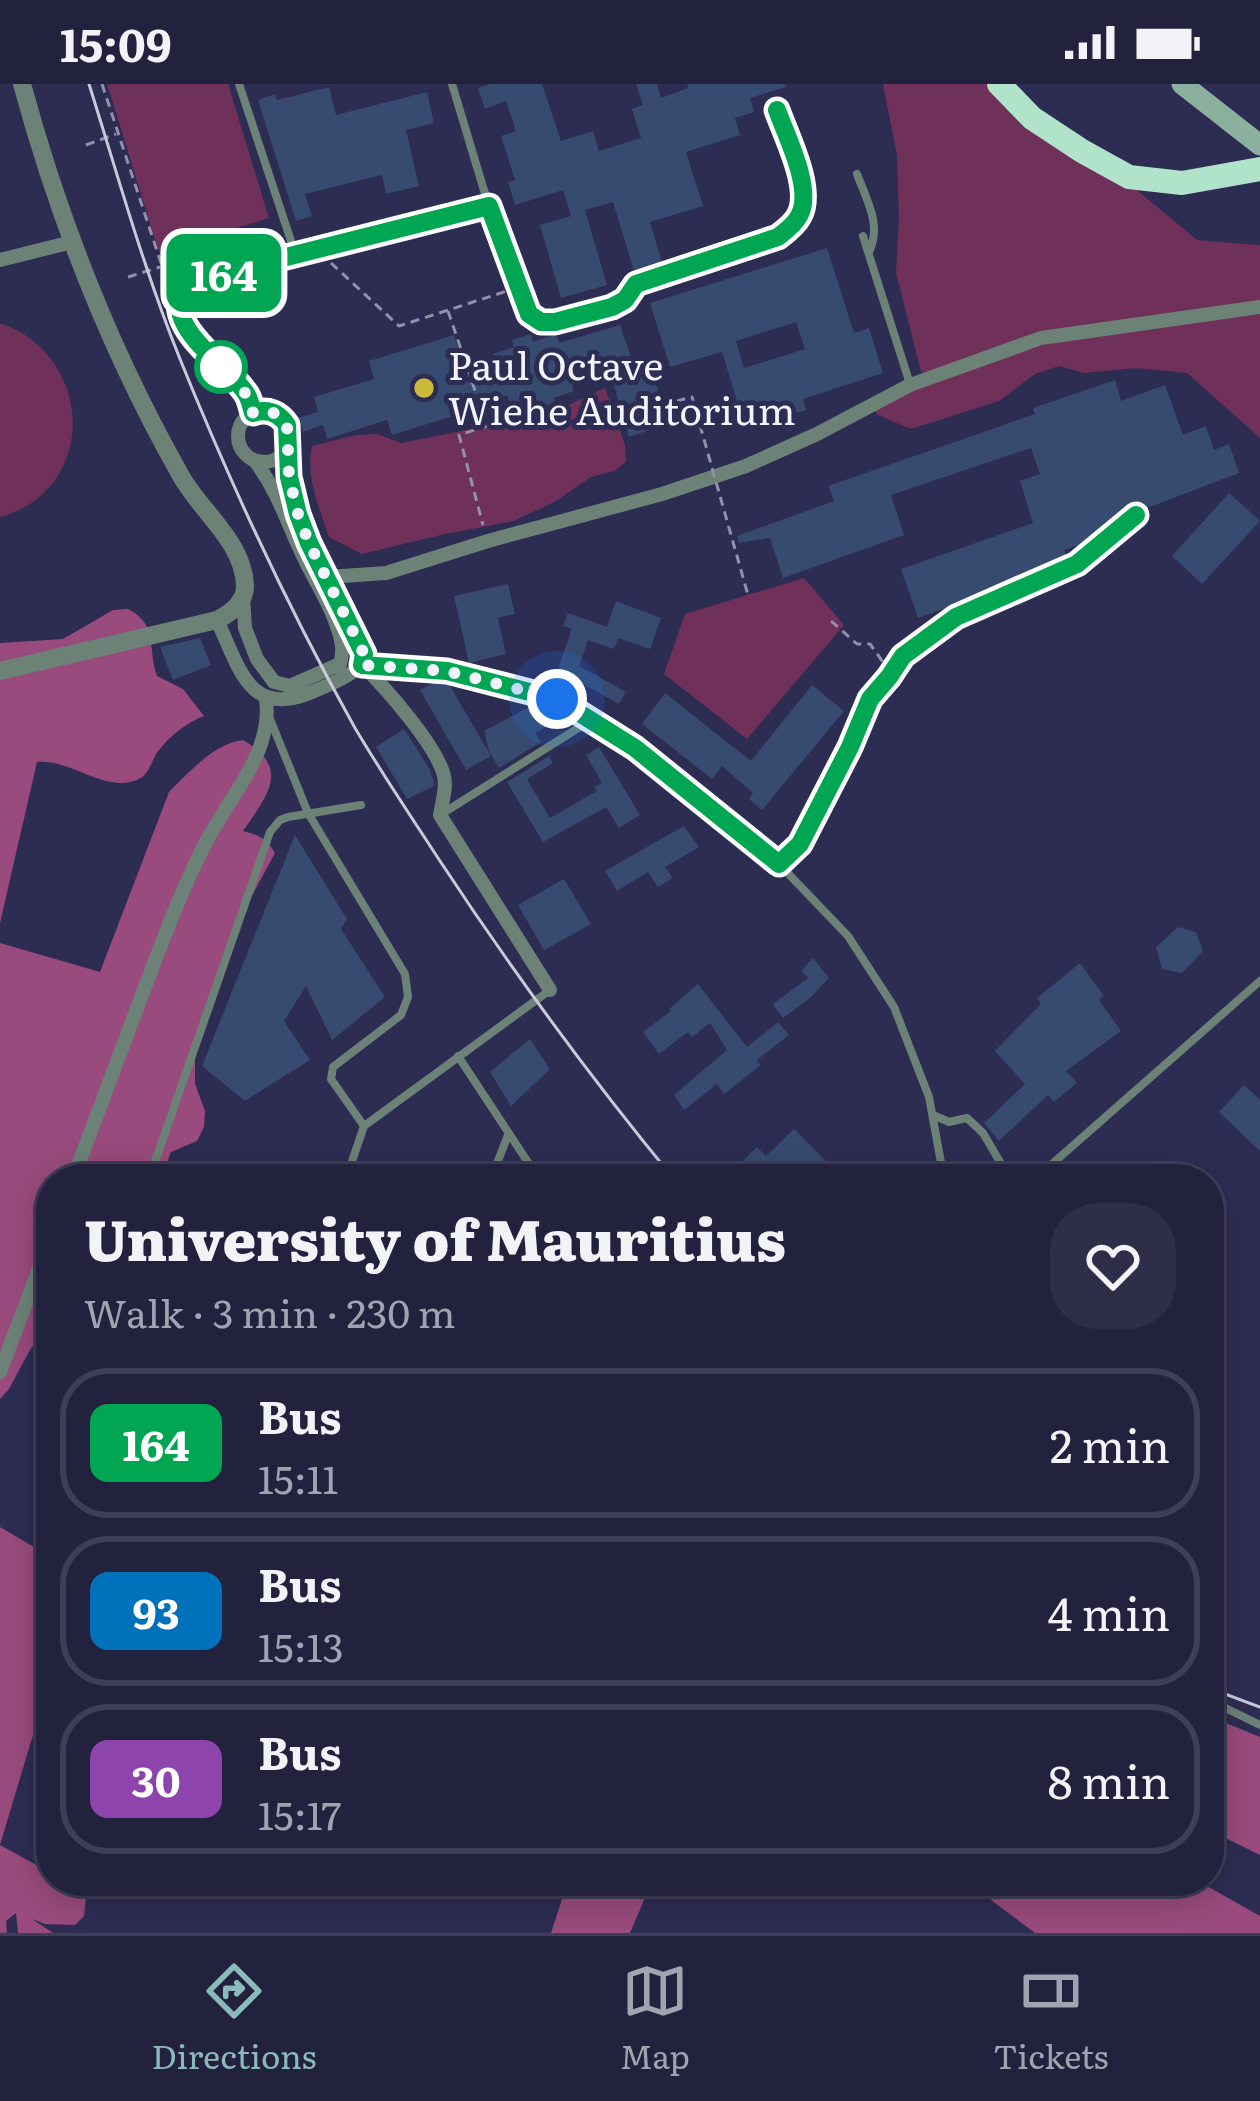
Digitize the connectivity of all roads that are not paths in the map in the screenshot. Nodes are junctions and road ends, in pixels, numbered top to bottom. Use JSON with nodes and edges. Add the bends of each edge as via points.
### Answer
{"nodes":[{"id":1,"x":22,"y":84,"type":"edge"},
{"id":2,"x":239,"y":84,"type":"edge"},
{"id":3,"x":452,"y":84,"type":"edge"},
{"id":4,"x":999,"y":84,"type":"edge"},
{"id":5,"x":1182,"y":84,"type":"edge"},
{"id":6,"x":777,"y":110,"type":"dead end"},
{"id":7,"x":1260,"y":145,"type":"edge"},
{"id":8,"x":1248,"y":172,"type":"edge"},
{"id":9,"x":857,"y":174,"type":"dead end"},
{"id":10,"x":489,"y":206,"type":"junction"},
{"id":11,"x":863,"y":236,"type":"dead end"},
{"id":12,"x":72,"y":242,"type":"junction"},
{"id":13,"x":868,"y":253,"type":"junction"},
{"id":14,"x":295,"y":254,"type":"junction"},
{"id":15,"x":0,"y":260,"type":"edge"},
{"id":16,"x":1260,"y":307,"type":"edge"},
{"id":17,"x":910,"y":386,"type":"junction"},
{"id":18,"x":253,"y":413,"type":"junction"},
{"id":19,"x":288,"y":445,"type":"junction"},
{"id":20,"x":254,"y":460,"type":"junction"},
{"id":21,"x":1136,"y":515,"type":"dead end"},
{"id":22,"x":309,"y":543,"type":"junction"},
{"id":23,"x":364,"y":576,"type":"junction"},
{"id":24,"x":327,"y":577,"type":"junction"},
{"id":25,"x":243,"y":597,"type":"junction"},
{"id":26,"x":217,"y":620,"type":"junction"},
{"id":27,"x":362,"y":665,"type":"junction"},
{"id":28,"x":0,"y":671,"type":"edge"},
{"id":29,"x":267,"y":706,"type":"junction"},
{"id":30,"x":591,"y":720,"type":"junction"},
{"id":31,"x":361,"y":805,"type":"dead end"},
{"id":32,"x":308,"y":813,"type":"junction"},
{"id":33,"x":440,"y":815,"type":"junction"},
{"id":34,"x":779,"y":864,"type":"junction"},
{"id":35,"x":1260,"y":981,"type":"edge"},
{"id":36,"x":550,"y":990,"type":"joint"},
{"id":37,"x":458,"y":1056,"type":"junction"},
{"id":38,"x":932,"y":1114,"type":"junction"},
{"id":39,"x":364,"y":1126,"type":"junction"},
{"id":40,"x":508,"y":1133,"type":"junction"},
{"id":41,"x":79,"y":1164,"type":"edge"},
{"id":42,"x":154,"y":1164,"type":"edge"},
{"id":43,"x":351,"y":1164,"type":"edge"},
{"id":44,"x":497,"y":1164,"type":"edge"},
{"id":45,"x":529,"y":1164,"type":"edge"},
{"id":46,"x":941,"y":1164,"type":"edge"},
{"id":47,"x":1001,"y":1164,"type":"edge"},
{"id":48,"x":1052,"y":1164,"type":"edge"},
{"id":49,"x":36,"y":1277,"type":"edge"},
{"id":50,"x":0,"y":1372,"type":"edge"},
{"id":51,"x":1224,"y":1707,"type":"edge"},
{"id":52,"x":1260,"y":1725,"type":"edge"}],
"edges":[{"from":1,"to":12,"type":"street"},
{"from":2,"to":14,"type":"lane"},
{"from":3,"to":10,"type":"lane"},
{"from":4,"to":8,"type":"highway","via":[[1032,118],[1130,177],[1182,183]]},
{"from":5,"to":7,"type":"main road"},
{"from":6,"to":10,"type":"lane","via":[[806,192],[801,213],[778,237],[636,284],[612,307],[555,322],[529,314]]},
{"from":9,"to":13,"type":"lane","via":[[876,227]]},
{"from":10,"to":14,"type":"street"},
{"from":11,"to":13,"type":"lane"},
{"from":12,"to":15,"type":"street"},
{"from":12,"to":25,"type":"street","via":[[183,481],[231,543]]},
{"from":13,"to":17,"type":"lane"},
{"from":14,"to":18,"type":"street","via":[[187,282],[180,293],[190,335],[247,395]]},
{"from":16,"to":17,"type":"street","via":[[1041,338]]},
{"from":17,"to":23,"type":"street","via":[[746,466]]},
{"from":18,"to":19,"type":"street","via":[[282,418]]},
{"from":18,"to":20,"type":"street","via":[[238,436]]},
{"from":19,"to":20,"type":"street","via":[[274,460]]},
{"from":19,"to":22,"type":"street"},
{"from":20,"to":25,"type":"street","via":[[333,614],[340,664],[290,686],[274,682],[244,628]]},
{"from":21,"to":34,"type":"lane","via":[[1077,564],[956,617],[903,656],[870,699],[800,844]]},
{"from":22,"to":23,"type":"street"},
{"from":22,"to":24,"type":"street"},
{"from":23,"to":24,"type":"street"},
{"from":24,"to":27,"type":"street"},
{"from":25,"to":26,"type":"street"},
{"from":26,"to":28,"type":"street"},
{"from":26,"to":29,"type":"street"},
{"from":27,"to":29,"type":"street"},
{"from":27,"to":30,"type":"lane","via":[[488,680],[557,699]]},
{"from":27,"to":33,"type":"street","via":[[434,753],[446,779]]},
{"from":29,"to":32,"type":"lane"},
{"from":29,"to":41,"type":"street","via":[[262,742],[175,908]]},
{"from":30,"to":33,"type":"lane"},
{"from":30,"to":34,"type":"lane"},
{"from":31,"to":32,"type":"lane"},
{"from":32,"to":39,"type":"lane","via":[[405,974],[401,1015],[333,1067],[331,1079]]},
{"from":32,"to":42,"type":"lane","via":[[280,820],[270,832]]},
{"from":33,"to":36,"type":"street"},
{"from":34,"to":38,"type":"lane","via":[[848,936],[894,1007]]},
{"from":35,"to":48,"type":"lane"},
{"from":36,"to":37,"type":"lane"},
{"from":37,"to":39,"type":"lane"},
{"from":37,"to":40,"type":"lane"},
{"from":38,"to":46,"type":"lane"},
{"from":38,"to":47,"type":"lane","via":[[949,1122],[967,1118]]},
{"from":39,"to":43,"type":"lane"},
{"from":40,"to":44,"type":"lane"},
{"from":40,"to":45,"type":"lane"},
{"from":49,"to":50,"type":"street"},
{"from":51,"to":52,"type":"lane"}]}
